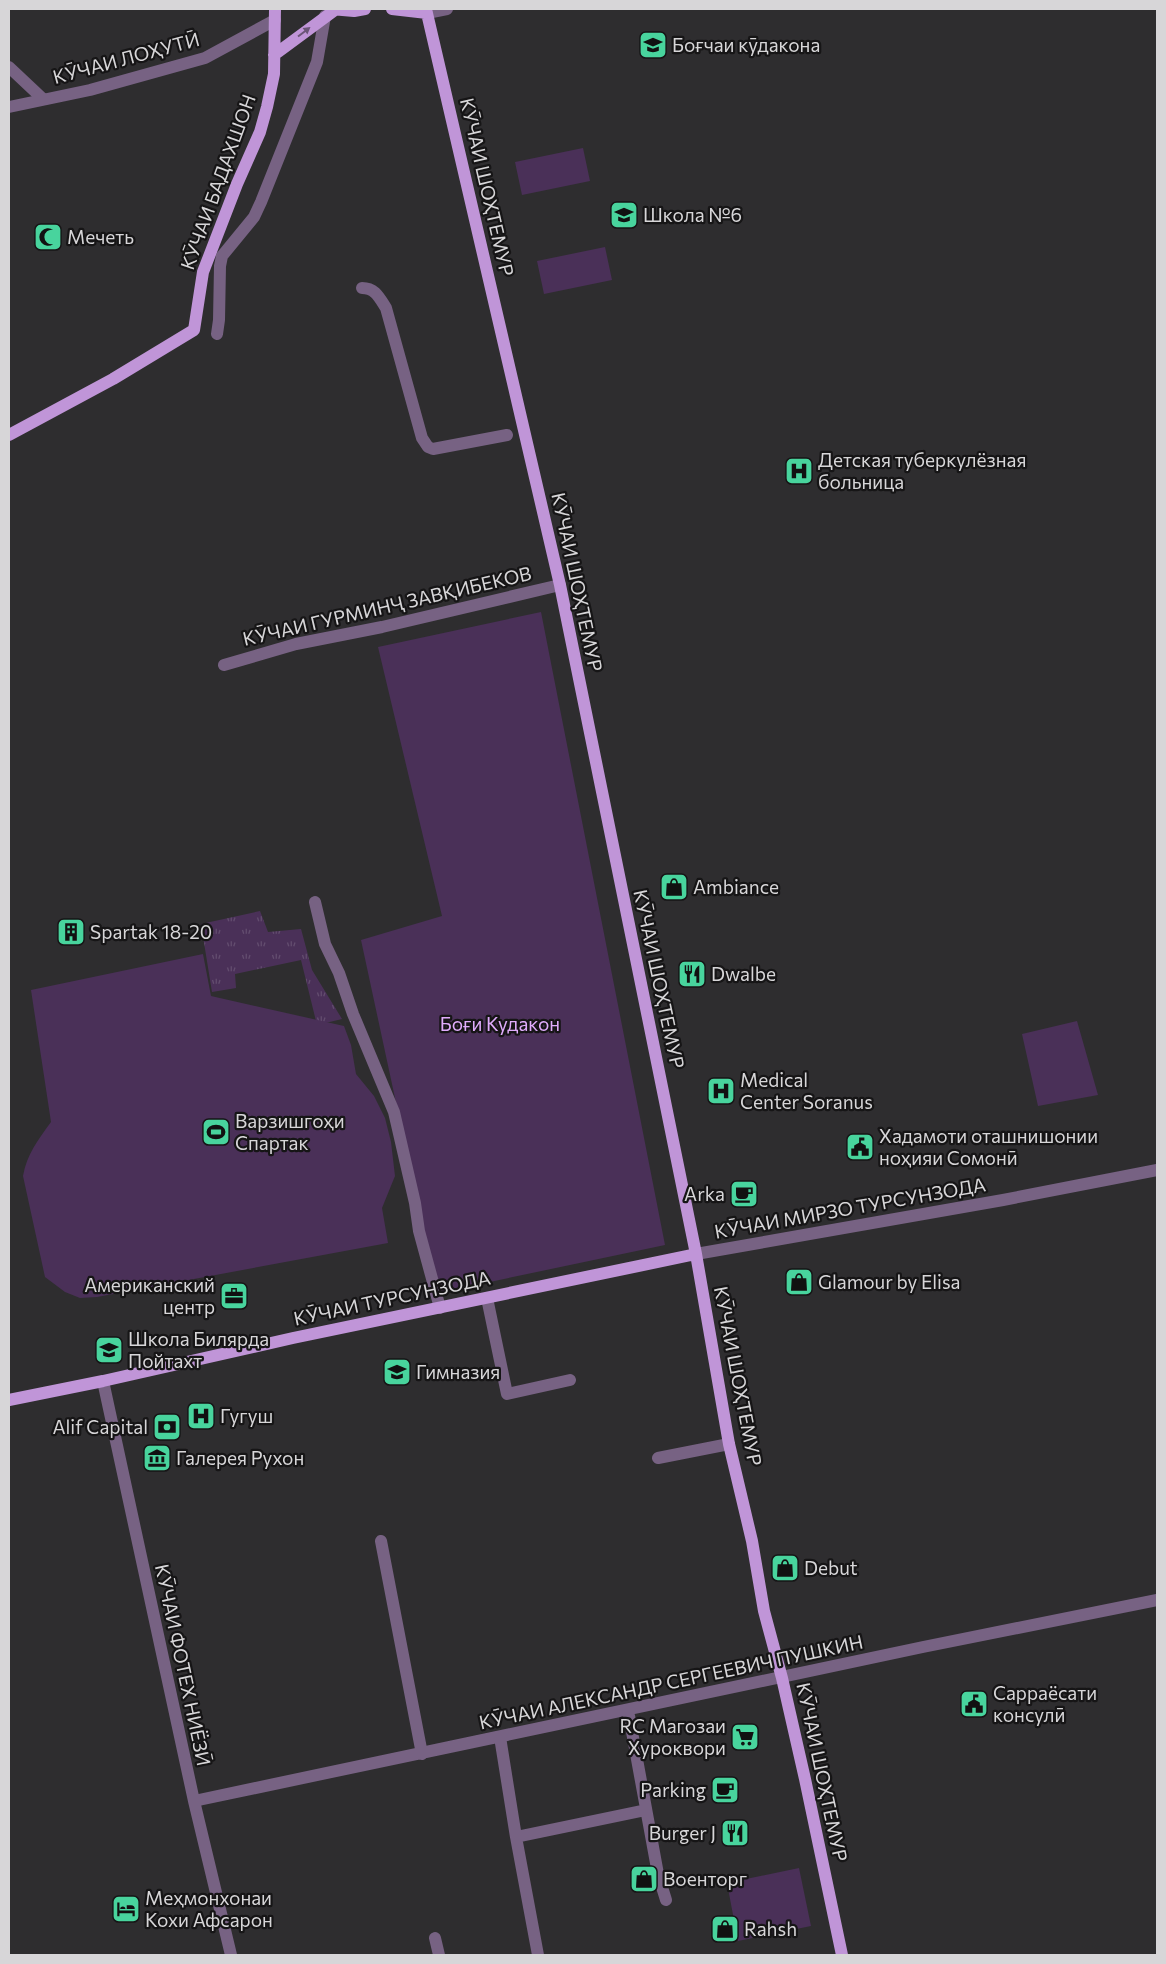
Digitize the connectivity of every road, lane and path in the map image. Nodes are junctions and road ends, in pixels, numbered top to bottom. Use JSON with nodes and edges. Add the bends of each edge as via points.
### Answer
{"nodes":[{"id":1,"x":364,"y":9,"type":"edge"},
{"id":2,"x":392,"y":9,"type":"edge"},
{"id":3,"x":447,"y":9,"type":"edge"},
{"id":4,"x":427,"y":11,"type":"edge"},
{"id":5,"x":331,"y":12,"type":"edge"},
{"id":6,"x":275,"y":14,"type":"edge"},
{"id":7,"x":274,"y":55,"type":"junction"},
{"id":8,"x":9,"y":67,"type":"edge"},
{"id":9,"x":43,"y":100,"type":"junction"},
{"id":10,"x":9,"y":107,"type":"edge"},
{"id":11,"x":362,"y":288,"type":"dead end"},
{"id":12,"x":216,"y":334,"type":"dead end"},
{"id":13,"x":9,"y":435,"type":"edge"},
{"id":14,"x":508,"y":435,"type":"dead end"},
{"id":15,"x":560,"y":585,"type":"junction"},
{"id":16,"x":224,"y":665,"type":"dead end"},
{"id":17,"x":315,"y":902,"type":"dead end"},
{"id":18,"x":1157,"y":1170,"type":"edge"},
{"id":19,"x":696,"y":1254,"type":"junction"},
{"id":20,"x":487,"y":1298,"type":"junction"},
{"id":21,"x":440,"y":1308,"type":"junction"},
{"id":22,"x":570,"y":1380,"type":"dead end"},
{"id":23,"x":103,"y":1381,"type":"junction"},
{"id":24,"x":9,"y":1400,"type":"edge"},
{"id":25,"x":729,"y":1444,"type":"junction"},
{"id":26,"x":658,"y":1458,"type":"dead end"},
{"id":27,"x":381,"y":1541,"type":"dead end"},
{"id":28,"x":1157,"y":1600,"type":"edge"},
{"id":29,"x":782,"y":1678,"type":"junction"},
{"id":30,"x":628,"y":1710,"type":"junction"},
{"id":31,"x":500,"y":1737,"type":"junction"},
{"id":32,"x":422,"y":1754,"type":"junction"},
{"id":33,"x":194,"y":1801,"type":"junction"},
{"id":34,"x":646,"y":1810,"type":"junction"},
{"id":35,"x":516,"y":1837,"type":"junction"},
{"id":36,"x":666,"y":1900,"type":"dead end"},
{"id":37,"x":435,"y":1938,"type":"dead end"},
{"id":38,"x":231,"y":1955,"type":"edge"},
{"id":39,"x":439,"y":1955,"type":"edge"},
{"id":40,"x":538,"y":1955,"type":"edge"},
{"id":41,"x":842,"y":1955,"type":"edge"}],
"edges":[{"from":1,"to":5,"type":"main road"},
{"from":2,"to":4,"type":"main road"},
{"from":3,"to":4,"type":"street"},
{"from":4,"to":15,"type":"main road","name":"КӮЧАИ ШОҲТЕМУР"},
{"from":7,"to":5,"type":"main road","one_way":true},
{"from":5,"to":12,"type":"street","via":[[317,62],[261,202],[254,216],[222,256],[220,320]]},
{"from":6,"to":7,"type":"main road"},
{"from":6,"to":9,"type":"street","name":"КӮЧАИ ЛОҲУТӢ","via":[[205,58]]},
{"from":7,"to":13,"type":"main road","name":"КӮЧАИ БАДАХШОН","via":[[274,74],[260,132],[203,272],[194,330],[113,379]]},
{"from":8,"to":9,"type":"street"},
{"from":9,"to":10,"type":"street","name":"КӮЧАИ ЛОҲУТӢ"},
{"from":11,"to":14,"type":"street","via":[[376,293],[386,308],[422,438],[428,447],[433,449]]},
{"from":15,"to":16,"type":"street","name":"КӮЧАИ ГУРМИНҶ ЗАВҚИБЕКОВ","via":[[296,644]]},
{"from":15,"to":19,"type":"main road","name":"КӮЧАИ ШОҲТЕМУР"},
{"from":17,"to":21,"type":"street","via":[[326,944],[394,1112],[419,1231]]},
{"from":18,"to":19,"type":"street","name":"КӮЧАИ МИРЗО ТУРСУНЗОДА"},
{"from":19,"to":20,"type":"main road","name":"КӮЧАИ ТУРСУНЗОДА"},
{"from":19,"to":25,"type":"main road","name":"КӮЧАИ ШОҲТЕМУР"},
{"from":20,"to":21,"type":"main road","name":"КӮЧАИ ТУРСУНЗОДА"},
{"from":20,"to":22,"type":"street","via":[[507,1394]]},
{"from":21,"to":23,"type":"main road","name":"КӮЧАИ ТУРСУНЗОДА"},
{"from":23,"to":24,"type":"main road","name":"КӮЧАИ ТУРСУНЗОДА"},
{"from":23,"to":33,"type":"street","name":"КӮЧАИ ФОТЕХ НИЁЗӢ"},
{"from":25,"to":26,"type":"street"},
{"from":25,"to":29,"type":"main road","name":"КӮЧАИ ШОҲТЕМУР","via":[[752,1541],[764,1611]]},
{"from":27,"to":32,"type":"street"},
{"from":28,"to":29,"type":"street","name":"КӮЧАИ АЛЕКСАНДР СЕРГЕЕВИЧ ПУШКИН"},
{"from":29,"to":30,"type":"street","name":"КӮЧАИ АЛЕКСАНДР СЕРГЕЕВИЧ ПУШКИН"},
{"from":29,"to":41,"type":"main road","name":"КӮЧАИ ШОҲТЕМУР"},
{"from":30,"to":31,"type":"street","name":"КӮЧАИ АЛЕКСАНДР СЕРГЕЕВИЧ ПУШКИН"},
{"from":30,"to":34,"type":"street"},
{"from":31,"to":32,"type":"street","name":"КӮЧАИ АЛЕКСАНДР СЕРГЕЕВИЧ ПУШКИН"},
{"from":31,"to":35,"type":"street"},
{"from":32,"to":33,"type":"street","name":"КӮЧАИ АЛЕКСАНДР СЕРГЕЕВИЧ ПУШКИН"},
{"from":33,"to":38,"type":"street","name":"КӮЧАИ ФОТЕХ НИЁЗӢ"},
{"from":34,"to":35,"type":"street"},
{"from":34,"to":36,"type":"street"},
{"from":35,"to":40,"type":"street"},
{"from":37,"to":39,"type":"street"}]}
